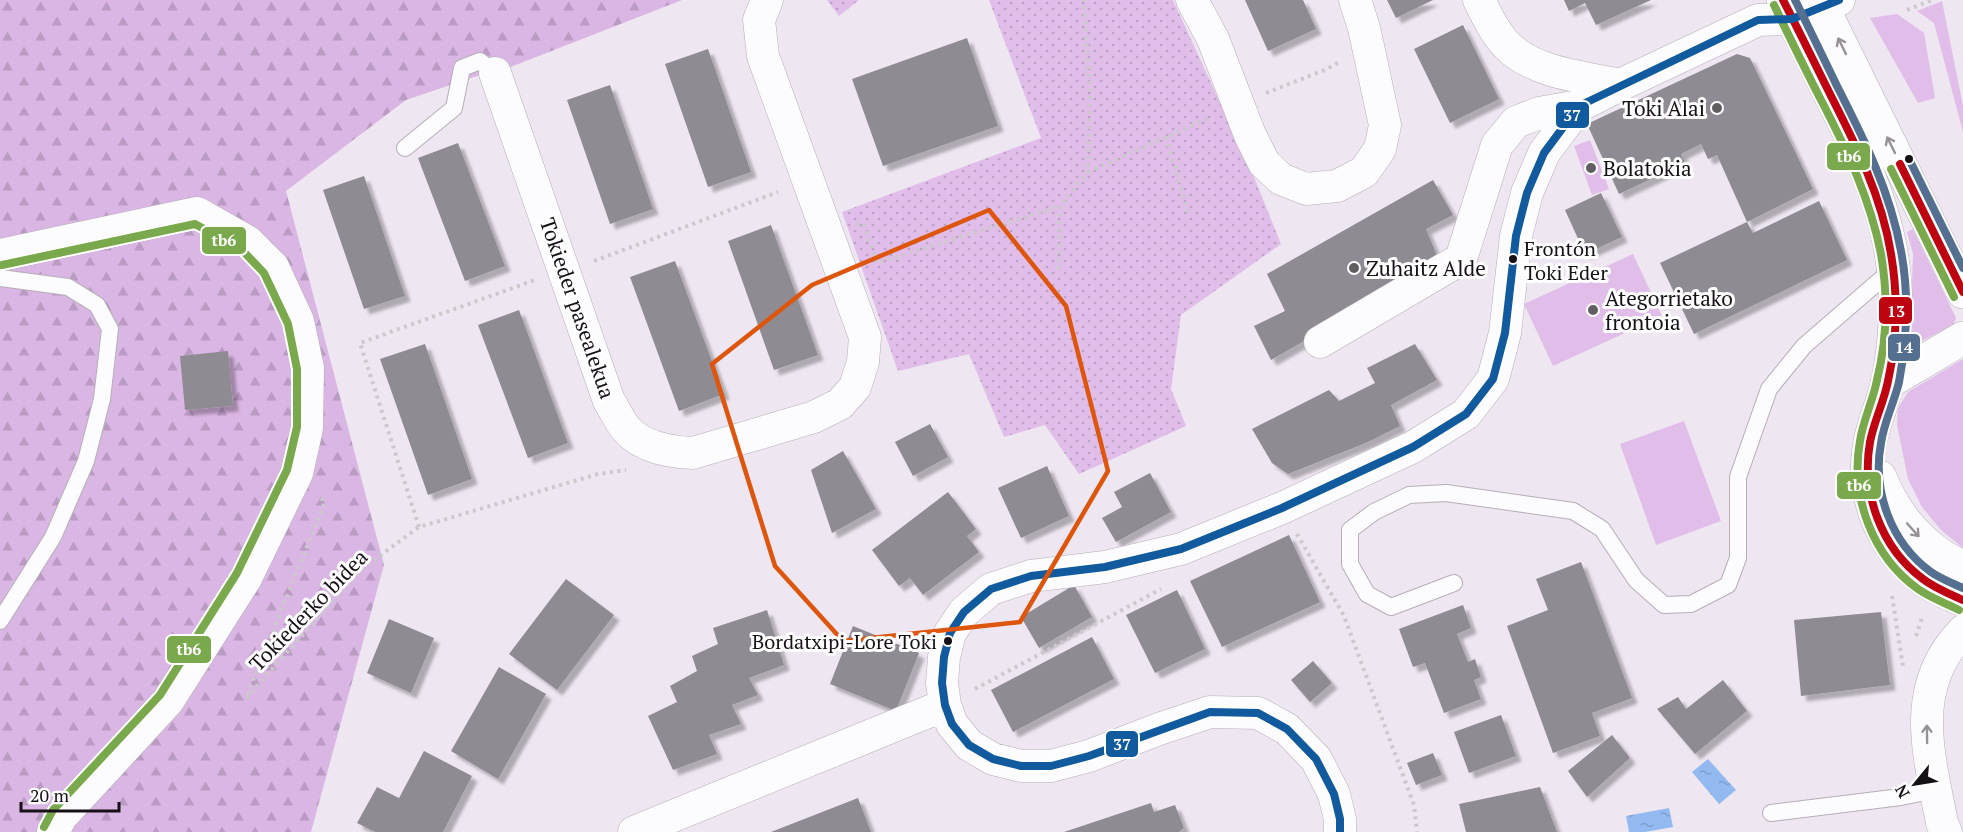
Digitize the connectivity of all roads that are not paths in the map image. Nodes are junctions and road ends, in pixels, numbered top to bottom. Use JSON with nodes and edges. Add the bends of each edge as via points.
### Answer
{"nodes":[{"id":1,"x":766,"y":0,"type":"edge"},
{"id":2,"x":1192,"y":0,"type":"edge"},
{"id":3,"x":1355,"y":0,"type":"edge"},
{"id":4,"x":1479,"y":0,"type":"edge"},
{"id":5,"x":1827,"y":2,"type":"edge"},
{"id":6,"x":1788,"y":9,"type":"edge"},
{"id":7,"x":495,"y":73,"type":"joint"},
{"id":8,"x":1620,"y":85,"type":"junction"},
{"id":9,"x":1579,"y":106,"type":"junction"},
{"id":10,"x":405,"y":148,"type":"dead end"},
{"id":11,"x":0,"y":255,"type":"edge"},
{"id":12,"x":1894,"y":268,"type":"junction"},
{"id":13,"x":0,"y":278,"type":"edge"},
{"id":14,"x":1963,"y":292,"type":"edge"},
{"id":15,"x":1963,"y":338,"type":"edge"},
{"id":16,"x":1320,"y":342,"type":"dead end"},
{"id":17,"x":1887,"y":383,"type":"junction"},
{"id":18,"x":1870,"y":441,"type":"junction"},
{"id":19,"x":1963,"y":567,"type":"edge"},
{"id":20,"x":1454,"y":583,"type":"dead end"},
{"id":21,"x":1963,"y":600,"type":"edge"},
{"id":22,"x":0,"y":621,"type":"edge"},
{"id":23,"x":1963,"y":631,"type":"edge"},
{"id":24,"x":945,"y":705,"type":"junction"},
{"id":25,"x":1936,"y":790,"type":"junction"},
{"id":26,"x":1771,"y":813,"type":"dead end"},
{"id":27,"x":53,"y":832,"type":"edge"},
{"id":28,"x":634,"y":832,"type":"edge"},
{"id":29,"x":1340,"y":832,"type":"edge"},
{"id":30,"x":1946,"y":832,"type":"edge"}],
"edges":[{"from":1,"to":7,"type":"street","name":"Tokieder pasealekua","via":[[759,20],[763,56],[865,337],[863,362],[855,387],[840,404],[814,417],[693,453],[648,444],[628,430],[609,401]]},
{"from":2,"to":3,"type":"street","via":[[1213,39],[1264,163],[1281,179],[1306,189],[1336,186],[1364,172],[1380,149],[1385,125]]},
{"from":4,"to":8,"type":"street","via":[[1496,31],[1513,50],[1538,66]]},
{"from":5,"to":6,"type":"street"},
{"from":14,"to":5,"type":"main road","one_way":true},
{"from":6,"to":8,"type":"street"},
{"from":6,"to":12,"type":"main road","via":[[1877,196]]},
{"from":7,"to":10,"type":"lane","via":[[480,61],[462,68],[454,108]]},
{"from":8,"to":9,"type":"street"},
{"from":9,"to":16,"type":"street","via":[[1539,113],[1516,122],[1497,145],[1461,259]]},
{"from":9,"to":24,"type":"street","via":[[1544,153],[1527,193],[1516,236],[1505,333],[1493,379],[1466,414],[1413,447],[1282,508],[1181,549],[1105,567],[1031,576],[991,589],[964,612],[950,633],[942,683]]},
{"from":11,"to":27,"type":"street","via":[[197,213],[248,242],[273,267],[298,321],[308,368],[308,428],[297,473],[246,578],[168,701],[61,818]]},
{"from":12,"to":17,"type":"main road","via":[[1896,320]]},
{"from":12,"to":20,"type":"lane","via":[[1804,346],[1769,389],[1738,477],[1738,558],[1728,585],[1691,604],[1664,605],[1635,580],[1602,529],[1573,511],[1446,493],[1409,495],[1374,512],[1350,530],[1350,564],[1367,594],[1391,607]]},
{"from":13,"to":22,"type":"lane","via":[[68,287],[98,305],[110,329],[102,399],[86,461],[53,537]]},
{"from":15,"to":17,"type":"main road"},
{"from":17,"to":18,"type":"main road"},
{"from":18,"to":19,"type":"main road","one_way":true,"via":[[1875,466],[1898,513],[1934,550]]},
{"from":18,"to":21,"type":"main road","via":[[1866,466],[1869,492],[1887,539],[1920,577]]},
{"from":25,"to":23,"type":"street","one_way":true,"via":[[1927,744],[1928,692],[1939,662]]},
{"from":24,"to":28,"type":"street"},
{"from":24,"to":29,"type":"street","via":[[952,724],[969,745],[993,759],[1021,766],[1051,766],[1089,756],[1210,712],[1258,713],[1287,729],[1316,759],[1334,794]]},
{"from":25,"to":26,"type":"lane"},
{"from":25,"to":30,"type":"street"}]}
